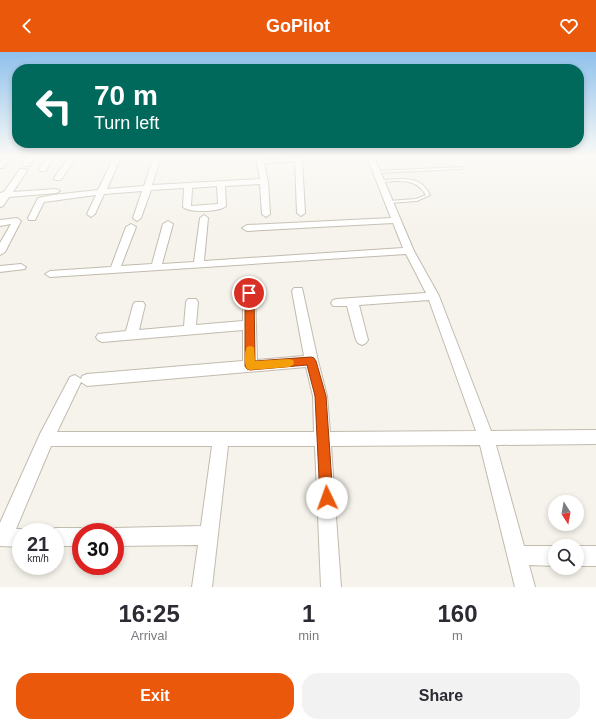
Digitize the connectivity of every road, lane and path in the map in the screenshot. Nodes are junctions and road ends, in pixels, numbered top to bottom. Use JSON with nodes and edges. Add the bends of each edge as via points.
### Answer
{"nodes":[{"id":1,"x":264,"y":181,"type":"edge"},
{"id":2,"x":13,"y":182,"type":"edge"},
{"id":3,"x":105,"y":182,"type":"edge"},
{"id":4,"x":148,"y":182,"type":"edge"},
{"id":5,"x":250,"y":182,"type":"edge"},
{"id":6,"x":301,"y":182,"type":"edge"},
{"id":7,"x":381,"y":182,"type":"edge"},
{"id":8,"x":416,"y":182,"type":"edge"},
{"id":9,"x":222,"y":184,"type":"junction"},
{"id":10,"x":188,"y":186,"type":"junction"},
{"id":11,"x":146,"y":188,"type":"junction"},
{"id":12,"x":59,"y":190,"type":"dead end"},
{"id":13,"x":100,"y":192,"type":"junction"},
{"id":14,"x":3,"y":194,"type":"edge"},
{"id":15,"x":389,"y":202,"type":"junction"},
{"id":16,"x":0,"y":204,"type":"edge"},
{"id":17,"x":301,"y":213,"type":"dead end"},
{"id":18,"x":91,"y":214,"type":"dead end"},
{"id":19,"x":266,"y":214,"type":"dead end"},
{"id":20,"x":32,"y":218,"type":"dead end"},
{"id":21,"x":137,"y":218,"type":"dead end"},
{"id":22,"x":204,"y":218,"type":"dead end"},
{"id":23,"x":397,"y":220,"type":"junction"},
{"id":24,"x":0,"y":222,"type":"edge"},
{"id":25,"x":168,"y":224,"type":"dead end"},
{"id":26,"x":131,"y":227,"type":"dead end"},
{"id":27,"x":247,"y":228,"type":"dead end"},
{"id":28,"x":409,"y":250,"type":"junction"},
{"id":29,"x":0,"y":252,"type":"edge"},
{"id":30,"x":200,"y":264,"type":"junction"},
{"id":31,"x":21,"y":267,"type":"dead end"},
{"id":32,"x":156,"y":267,"type":"junction"},
{"id":33,"x":0,"y":269,"type":"edge"},
{"id":34,"x":115,"y":269,"type":"junction"},
{"id":35,"x":50,"y":274,"type":"dead end"},
{"id":36,"x":298,"y":290,"type":"dead end"},
{"id":37,"x":249,"y":293,"type":"dead end"},
{"id":38,"x":433,"y":296,"type":"junction"},
{"id":39,"x":192,"y":302,"type":"dead end"},
{"id":40,"x":352,"y":302,"type":"junction"},
{"id":41,"x":338,"y":303,"type":"dead end"},
{"id":42,"x":139,"y":305,"type":"dead end"},
{"id":43,"x":250,"y":325,"type":"junction"},
{"id":44,"x":190,"y":330,"type":"junction"},
{"id":45,"x":131,"y":335,"type":"junction"},
{"id":46,"x":102,"y":337,"type":"dead end"},
{"id":47,"x":362,"y":340,"type":"dead end"},
{"id":48,"x":311,"y":361,"type":"junction"},
{"id":49,"x":250,"y":366,"type":"junction"},
{"id":50,"x":596,"y":437,"type":"edge"},
{"id":51,"x":486,"y":438,"type":"junction"},
{"id":52,"x":46,"y":439,"type":"junction"},
{"id":53,"x":221,"y":439,"type":"junction"},
{"id":54,"x":324,"y":439,"type":"junction"},
{"id":55,"x":208,"y":535,"type":"junction"},
{"id":56,"x":124,"y":537,"type":"edge"},
{"id":57,"x":12,"y":538,"type":"edge"},
{"id":58,"x":516,"y":555,"type":"junction"},
{"id":59,"x":548,"y":556,"type":"edge"},
{"id":60,"x":584,"y":556,"type":"edge"},
{"id":61,"x":596,"y":556,"type":"edge"},
{"id":62,"x":202,"y":587,"type":"edge"},
{"id":63,"x":331,"y":587,"type":"edge"},
{"id":64,"x":525,"y":587,"type":"edge"}],
"edges":[{"from":1,"to":19,"type":"street"},
{"from":2,"to":14,"type":"street"},
{"from":3,"to":13,"type":"street"},
{"from":4,"to":11,"type":"street"},
{"from":5,"to":9,"type":"street"},
{"from":6,"to":17,"type":"street"},
{"from":7,"to":15,"type":"street"},
{"from":8,"to":15,"type":"lane","via":[[428,195],[417,200]]},
{"from":9,"to":10,"type":"street"},
{"from":9,"to":10,"type":"street","via":[[222,206],[200,208],[187,207]]},
{"from":10,"to":11,"type":"street"},
{"from":11,"to":13,"type":"street"},
{"from":11,"to":21,"type":"street"},
{"from":12,"to":14,"type":"street"},
{"from":13,"to":18,"type":"street"},
{"from":13,"to":20,"type":"street","via":[[44,199],[39,202]]},
{"from":14,"to":16,"type":"street"},
{"from":15,"to":23,"type":"street"},
{"from":22,"to":30,"type":"street"},
{"from":23,"to":27,"type":"street"},
{"from":23,"to":28,"type":"street"},
{"from":24,"to":29,"type":"street","via":[[17,221]]},
{"from":25,"to":32,"type":"street"},
{"from":26,"to":34,"type":"street"},
{"from":28,"to":30,"type":"street"},
{"from":28,"to":38,"type":"street"},
{"from":30,"to":32,"type":"street"},
{"from":31,"to":33,"type":"street"},
{"from":32,"to":34,"type":"street"},
{"from":34,"to":35,"type":"street"},
{"from":36,"to":48,"type":"street"},
{"from":37,"to":43,"type":"street"},
{"from":38,"to":40,"type":"street"},
{"from":38,"to":51,"type":"street"},
{"from":39,"to":44,"type":"street"},
{"from":40,"to":41,"type":"street"},
{"from":40,"to":47,"type":"street"},
{"from":42,"to":45,"type":"street"},
{"from":43,"to":44,"type":"street"},
{"from":43,"to":49,"type":"street"},
{"from":44,"to":45,"type":"street"},
{"from":45,"to":46,"type":"street"},
{"from":48,"to":49,"type":"street"},
{"from":48,"to":54,"type":"street","via":[[320,396]]},
{"from":49,"to":52,"type":"street","via":[[81,380]]},
{"from":50,"to":51,"type":"street"},
{"from":51,"to":54,"type":"street"},
{"from":51,"to":58,"type":"street"},
{"from":52,"to":53,"type":"street"},
{"from":52,"to":57,"type":"street","via":[[3,538]]},
{"from":53,"to":54,"type":"street"},
{"from":53,"to":55,"type":"street"},
{"from":54,"to":63,"type":"street"},
{"from":55,"to":56,"type":"street"},
{"from":55,"to":62,"type":"street"},
{"from":58,"to":59,"type":"street"},
{"from":58,"to":64,"type":"street"},
{"from":60,"to":61,"type":"street"}]}
